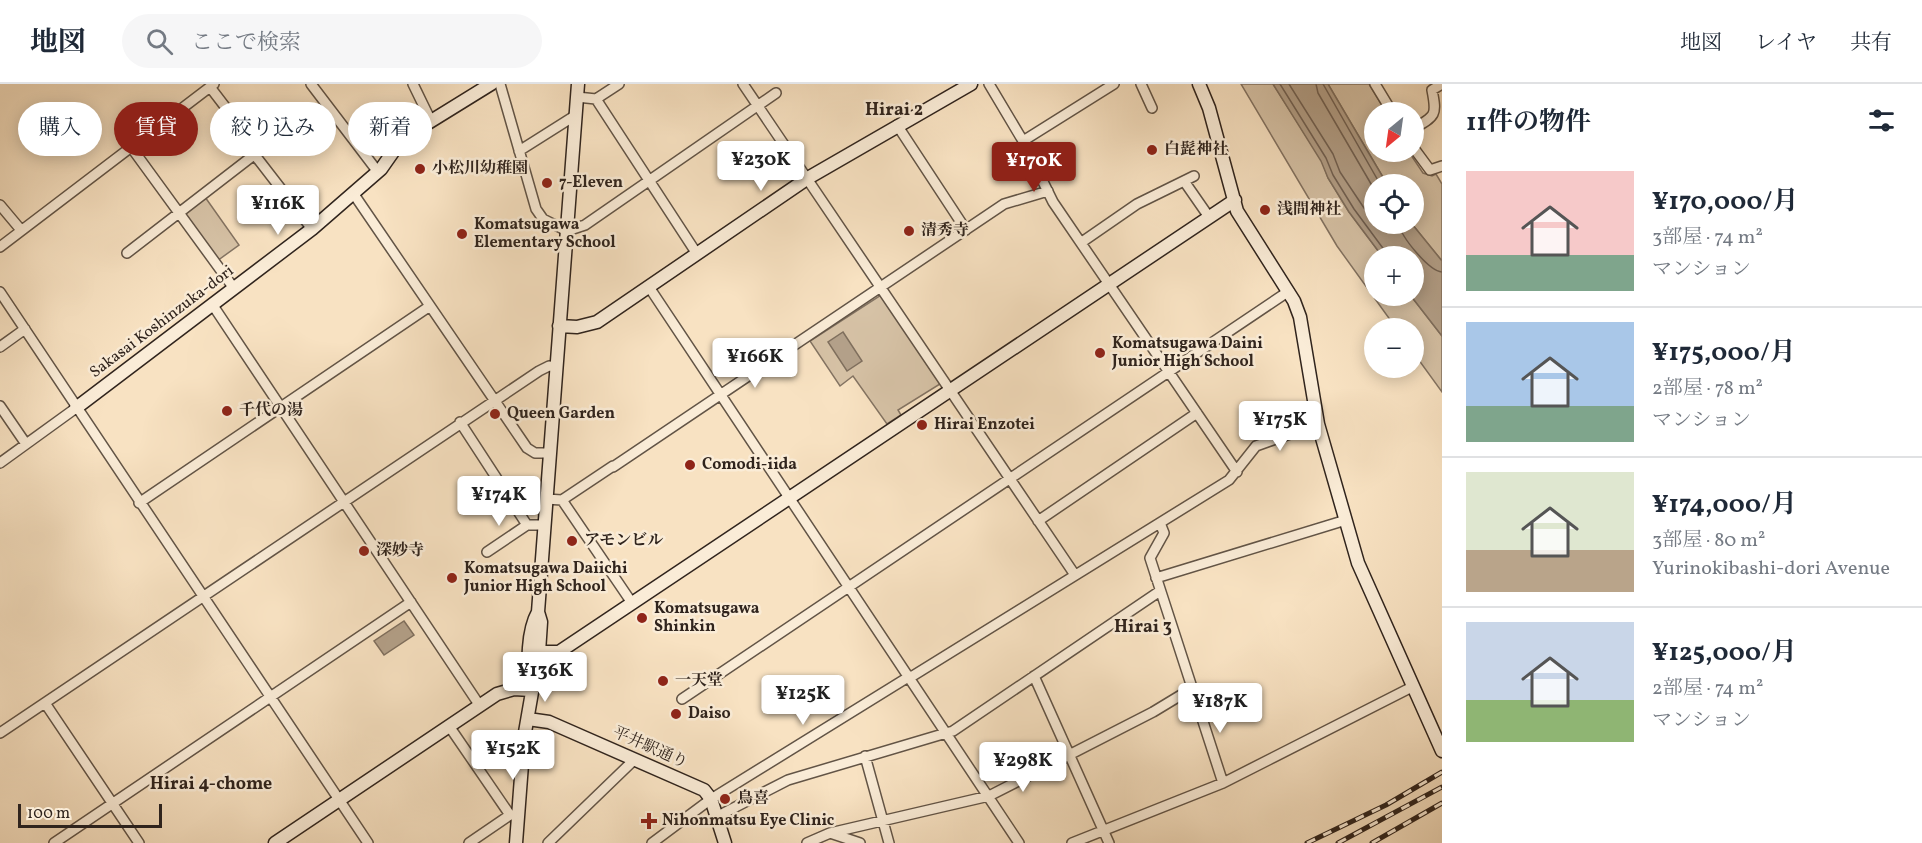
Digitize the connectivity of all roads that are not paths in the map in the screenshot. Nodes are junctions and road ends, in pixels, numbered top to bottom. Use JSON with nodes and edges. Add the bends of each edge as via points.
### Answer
{"nodes":[{"id":1,"x":310,"y":84,"type":"edge"},
{"id":2,"x":413,"y":84,"type":"edge"},
{"id":3,"x":491,"y":84,"type":"edge"},
{"id":4,"x":500,"y":84,"type":"edge"},
{"id":5,"x":578,"y":84,"type":"edge"},
{"id":6,"x":619,"y":84,"type":"edge"},
{"id":7,"x":743,"y":84,"type":"edge"},
{"id":8,"x":971,"y":84,"type":"edge"},
{"id":9,"x":988,"y":84,"type":"edge"},
{"id":10,"x":1114,"y":84,"type":"edge"},
{"id":11,"x":1142,"y":84,"type":"edge"},
{"id":12,"x":1199,"y":84,"type":"edge"},
{"id":13,"x":1375,"y":84,"type":"edge"},
{"id":14,"x":1442,"y":84,"type":"edge"},
{"id":15,"x":212,"y":86,"type":"edge"},
{"id":16,"x":1432,"y":87,"type":"edge"},
{"id":17,"x":776,"y":93,"type":"dead end"},
{"id":18,"x":577,"y":97,"type":"junction"},
{"id":19,"x":596,"y":99,"type":"junction"},
{"id":20,"x":191,"y":102,"type":"edge"},
{"id":21,"x":224,"y":102,"type":"edge"},
{"id":22,"x":422,"y":102,"type":"edge"},
{"id":23,"x":1386,"y":102,"type":"edge"},
{"id":24,"x":758,"y":106,"type":"junction"},
{"id":25,"x":1152,"y":108,"type":"dead end"},
{"id":26,"x":576,"y":115,"type":"junction"},
{"id":27,"x":432,"y":120,"type":"edge"},
{"id":28,"x":1424,"y":123,"type":"edge"},
{"id":29,"x":897,"y":125,"type":"junction"},
{"id":30,"x":1023,"y":141,"type":"junction"},
{"id":31,"x":519,"y":151,"type":"junction"},
{"id":32,"x":119,"y":156,"type":"edge"},
{"id":33,"x":138,"y":156,"type":"edge"},
{"id":34,"x":251,"y":156,"type":"edge"},
{"id":35,"x":256,"y":156,"type":"edge"},
{"id":36,"x":390,"y":156,"type":"edge"},
{"id":37,"x":1422,"y":162,"type":"edge"},
{"id":38,"x":1441,"y":168,"type":"edge"},
{"id":39,"x":378,"y":172,"type":"junction"},
{"id":40,"x":1194,"y":176,"type":"dead end"},
{"id":41,"x":807,"y":178,"type":"junction"},
{"id":42,"x":650,"y":180,"type":"junction"},
{"id":43,"x":1184,"y":181,"type":"junction"},
{"id":44,"x":1048,"y":191,"type":"junction"},
{"id":45,"x":353,"y":193,"type":"junction"},
{"id":46,"x":1235,"y":200,"type":"junction"},
{"id":47,"x":0,"y":205,"type":"edge"},
{"id":48,"x":179,"y":213,"type":"junction"},
{"id":49,"x":1209,"y":217,"type":"junction"},
{"id":50,"x":312,"y":229,"type":"junction"},
{"id":51,"x":21,"y":230,"type":"junction"},
{"id":52,"x":966,"y":230,"type":"junction"},
{"id":53,"x":567,"y":231,"type":"junction"},
{"id":54,"x":1082,"y":242,"type":"junction"},
{"id":55,"x":0,"y":247,"type":"edge"},
{"id":56,"x":127,"y":253,"type":"dead end"},
{"id":57,"x":697,"y":255,"type":"junction"},
{"id":58,"x":1109,"y":282,"type":"junction"},
{"id":59,"x":233,"y":287,"type":"junction"},
{"id":60,"x":649,"y":287,"type":"junction"},
{"id":61,"x":880,"y":287,"type":"junction"},
{"id":62,"x":1289,"y":291,"type":"junction"},
{"id":63,"x":0,"y":292,"type":"edge"},
{"id":64,"x":212,"y":304,"type":"junction"},
{"id":65,"x":430,"y":306,"type":"junction"},
{"id":66,"x":559,"y":326,"type":"junction"},
{"id":67,"x":25,"y":329,"type":"junction"},
{"id":68,"x":0,"y":347,"type":"edge"},
{"id":69,"x":557,"y":367,"type":"junction"},
{"id":70,"x":1170,"y":373,"type":"junction"},
{"id":71,"x":950,"y":390,"type":"junction"},
{"id":72,"x":721,"y":395,"type":"junction"},
{"id":73,"x":495,"y":399,"type":"junction"},
{"id":74,"x":0,"y":406,"type":"edge"},
{"id":75,"x":281,"y":406,"type":"junction"},
{"id":76,"x":76,"y":408,"type":"junction"},
{"id":77,"x":1197,"y":413,"type":"junction"},
{"id":78,"x":460,"y":422,"type":"junction"},
{"id":79,"x":1318,"y":424,"type":"junction"},
{"id":80,"x":26,"y":444,"type":"junction"},
{"id":81,"x":550,"y":453,"type":"junction"},
{"id":82,"x":0,"y":463,"type":"edge"},
{"id":83,"x":1237,"y":472,"type":"junction"},
{"id":84,"x":1010,"y":479,"type":"junction"},
{"id":85,"x":790,"y":497,"type":"junction"},
{"id":86,"x":546,"y":499,"type":"junction"},
{"id":87,"x":344,"y":500,"type":"junction"},
{"id":88,"x":562,"y":500,"type":"junction"},
{"id":89,"x":139,"y":503,"type":"junction"},
{"id":90,"x":1346,"y":520,"type":"junction"},
{"id":91,"x":1038,"y":521,"type":"junction"},
{"id":92,"x":1160,"y":523,"type":"junction"},
{"id":93,"x":527,"y":525,"type":"junction"},
{"id":94,"x":544,"y":525,"type":"junction"},
{"id":95,"x":487,"y":552,"type":"dead end"},
{"id":96,"x":1075,"y":575,"type":"junction"},
{"id":97,"x":1156,"y":578,"type":"junction"},
{"id":98,"x":850,"y":587,"type":"junction"},
{"id":99,"x":1160,"y":591,"type":"junction"},
{"id":100,"x":202,"y":597,"type":"junction"},
{"id":101,"x":411,"y":602,"type":"junction"},
{"id":102,"x":632,"y":603,"type":"junction"},
{"id":103,"x":538,"y":612,"type":"junction"},
{"id":104,"x":539,"y":652,"type":"junction"},
{"id":105,"x":1034,"y":676,"type":"junction"},
{"id":106,"x":910,"y":677,"type":"junction"},
{"id":107,"x":532,"y":687,"type":"junction"},
{"id":108,"x":1412,"y":687,"type":"junction"},
{"id":109,"x":1191,"y":689,"type":"junction"},
{"id":110,"x":269,"y":697,"type":"junction"},
{"id":111,"x":682,"y":699,"type":"dead end"},
{"id":112,"x":45,"y":702,"type":"junction"},
{"id":113,"x":480,"y":706,"type":"junction"},
{"id":114,"x":528,"y":719,"type":"junction"},
{"id":115,"x":449,"y":726,"type":"junction"},
{"id":116,"x":0,"y":733,"type":"edge"},
{"id":117,"x":947,"y":733,"type":"junction"},
{"id":118,"x":1442,"y":751,"type":"edge"},
{"id":119,"x":1069,"y":754,"type":"junction"},
{"id":120,"x":866,"y":756,"type":"junction"},
{"id":121,"x":635,"y":759,"type":"junction"},
{"id":122,"x":1223,"y":783,"type":"junction"},
{"id":123,"x":989,"y":796,"type":"junction"},
{"id":124,"x":711,"y":799,"type":"junction"},
{"id":125,"x":339,"y":800,"type":"junction"},
{"id":126,"x":113,"y":803,"type":"junction"},
{"id":127,"x":514,"y":815,"type":"junction"},
{"id":128,"x":718,"y":816,"type":"junction"},
{"id":129,"x":883,"y":819,"type":"junction"},
{"id":130,"x":1103,"y":831,"type":"junction"},
{"id":131,"x":830,"y":833,"type":"junction"},
{"id":132,"x":54,"y":843,"type":"edge"},
{"id":133,"x":139,"y":843,"type":"edge"},
{"id":134,"x":275,"y":843,"type":"edge"},
{"id":135,"x":368,"y":843,"type":"edge"},
{"id":136,"x":470,"y":843,"type":"edge"},
{"id":137,"x":516,"y":843,"type":"edge"},
{"id":138,"x":524,"y":843,"type":"edge"},
{"id":139,"x":548,"y":843,"type":"edge"},
{"id":140,"x":652,"y":843,"type":"edge"},
{"id":141,"x":725,"y":843,"type":"edge"},
{"id":142,"x":807,"y":843,"type":"edge"},
{"id":143,"x":860,"y":843,"type":"edge"},
{"id":144,"x":889,"y":843,"type":"edge"},
{"id":145,"x":1019,"y":843,"type":"edge"},
{"id":146,"x":1072,"y":843,"type":"edge"},
{"id":147,"x":1109,"y":843,"type":"edge"}],
"edges":[{"from":1,"to":39,"type":"street"},
{"from":2,"to":22,"type":"street"},
{"from":3,"to":27,"type":"street","name":"Sakasai Koshinzuka-dori"},
{"from":4,"to":31,"type":"street"},
{"from":5,"to":18,"type":"street"},
{"from":6,"to":19,"type":"street"},
{"from":7,"to":24,"type":"street"},
{"from":8,"to":29,"type":"street"},
{"from":9,"to":30,"type":"street"},
{"from":10,"to":30,"type":"street"},
{"from":11,"to":25,"type":"street"},
{"from":12,"to":46,"type":"street"},
{"from":13,"to":23,"type":"street"},
{"from":14,"to":16,"type":"street"},
{"from":15,"to":20,"type":"street"},
{"from":15,"to":21,"type":"street"},
{"from":16,"to":28,"type":"street","via":[[1436,110]]},
{"from":17,"to":24,"type":"street"},
{"from":18,"to":19,"type":"street"},
{"from":18,"to":26,"type":"street"},
{"from":19,"to":42,"type":"street"},
{"from":24,"to":41,"type":"street"},
{"from":24,"to":42,"type":"street"},
{"from":26,"to":31,"type":"street"},
{"from":26,"to":53,"type":"street"},
{"from":29,"to":41,"type":"street"},
{"from":29,"to":52,"type":"street"},
{"from":30,"to":44,"type":"street"},
{"from":31,"to":53,"type":"street","via":[[536,209],[543,219]]},
{"from":32,"to":51,"type":"street"},
{"from":33,"to":48,"type":"street"},
{"from":34,"to":48,"type":"street"},
{"from":35,"to":50,"type":"street"},
{"from":36,"to":39,"type":"street","name":"Sakasai Koshinzuka-dori"},
{"from":37,"to":38,"type":"street","via":[[1430,170]]},
{"from":39,"to":45,"type":"street","name":"Sakasai Koshinzuka-dori"},
{"from":40,"to":43,"type":"street"},
{"from":41,"to":57,"type":"street"},
{"from":41,"to":61,"type":"street"},
{"from":42,"to":53,"type":"street","via":[[585,225]]},
{"from":42,"to":57,"type":"street"},
{"from":43,"to":49,"type":"street"},
{"from":43,"to":54,"type":"street","via":[[1137,204]]},
{"from":44,"to":52,"type":"street","via":[[1004,204]]},
{"from":44,"to":54,"type":"street"},
{"from":45,"to":50,"type":"street","name":"Sakasai Koshinzuka-dori"},
{"from":45,"to":65,"type":"street"},
{"from":46,"to":49,"type":"street"},
{"from":46,"to":62,"type":"street","via":[[1243,224]]},
{"from":47,"to":51,"type":"street"},
{"from":48,"to":56,"type":"street"},
{"from":48,"to":59,"type":"street"},
{"from":49,"to":58,"type":"street"},
{"from":50,"to":59,"type":"street","name":"Sakasai Koshinzuka-dori"},
{"from":51,"to":55,"type":"street"},
{"from":52,"to":61,"type":"street"},
{"from":53,"to":66,"type":"street"},
{"from":54,"to":58,"type":"street"},
{"from":57,"to":60,"type":"street"},
{"from":58,"to":70,"type":"street"},
{"from":58,"to":71,"type":"street"},
{"from":59,"to":64,"type":"street","name":"Sakasai Koshinzuka-dori"},
{"from":60,"to":66,"type":"street","via":[[591,325]]},
{"from":60,"to":72,"type":"street"},
{"from":61,"to":71,"type":"street"},
{"from":61,"to":72,"type":"street"},
{"from":62,"to":70,"type":"street"},
{"from":62,"to":79,"type":"street","via":[[1299,317]]},
{"from":63,"to":67,"type":"street"},
{"from":64,"to":75,"type":"street"},
{"from":64,"to":76,"type":"street","name":"Sakasai Koshinzuka-dori"},
{"from":65,"to":73,"type":"street"},
{"from":65,"to":75,"type":"street"},
{"from":66,"to":69,"type":"street"},
{"from":67,"to":68,"type":"street"},
{"from":67,"to":76,"type":"street"},
{"from":69,"to":73,"type":"street","via":[[539,371]]},
{"from":69,"to":81,"type":"street"},
{"from":70,"to":77,"type":"street"},
{"from":70,"to":84,"type":"street"},
{"from":71,"to":84,"type":"street"},
{"from":71,"to":85,"type":"street"},
{"from":72,"to":85,"type":"street"},
{"from":72,"to":88,"type":"street"},
{"from":73,"to":78,"type":"street"},
{"from":73,"to":81,"type":"street","via":[[530,451]]},
{"from":74,"to":80,"type":"street"},
{"from":75,"to":87,"type":"street"},
{"from":75,"to":89,"type":"street"},
{"from":76,"to":80,"type":"street"},
{"from":76,"to":89,"type":"street"},
{"from":77,"to":83,"type":"street"},
{"from":77,"to":91,"type":"street"},
{"from":78,"to":87,"type":"street"},
{"from":78,"to":93,"type":"street"},
{"from":79,"to":83,"type":"street","via":[[1256,446]]},
{"from":79,"to":90,"type":"street"},
{"from":80,"to":82,"type":"street"},
{"from":81,"to":86,"type":"street"},
{"from":83,"to":92,"type":"street"},
{"from":84,"to":91,"type":"street"},
{"from":84,"to":98,"type":"street"},
{"from":85,"to":98,"type":"street"},
{"from":85,"to":102,"type":"street"},
{"from":86,"to":88,"type":"street"},
{"from":86,"to":94,"type":"street"},
{"from":87,"to":100,"type":"street"},
{"from":87,"to":101,"type":"street"},
{"from":88,"to":102,"type":"street"},
{"from":89,"to":100,"type":"street"},
{"from":90,"to":97,"type":"street"},
{"from":90,"to":108,"type":"street","via":[[1364,576]]},
{"from":91,"to":96,"type":"street"},
{"from":92,"to":96,"type":"street"},
{"from":92,"to":97,"type":"street","via":[[1164,533],[1150,558]]},
{"from":93,"to":94,"type":"street"},
{"from":93,"to":95,"type":"street"},
{"from":94,"to":103,"type":"street"},
{"from":96,"to":106,"type":"street"},
{"from":97,"to":99,"type":"street"},
{"from":98,"to":106,"type":"street"},
{"from":98,"to":111,"type":"street"},
{"from":99,"to":105,"type":"street"},
{"from":99,"to":109,"type":"street"},
{"from":100,"to":110,"type":"street"},
{"from":100,"to":112,"type":"street"},
{"from":101,"to":110,"type":"street"},
{"from":101,"to":113,"type":"street"},
{"from":102,"to":104,"type":"street","via":[[559,652]]},
{"from":103,"to":104,"type":"street"},
{"from":103,"to":107,"type":"street","via":[[533,621],[530,652]]},
{"from":104,"to":107,"type":"street"},
{"from":105,"to":117,"type":"street"},
{"from":105,"to":119,"type":"street"},
{"from":106,"to":117,"type":"street"},
{"from":106,"to":124,"type":"street"},
{"from":107,"to":113,"type":"street","via":[[508,690]]},
{"from":107,"to":114,"type":"street"},
{"from":108,"to":118,"type":"street"},
{"from":108,"to":122,"type":"street"},
{"from":109,"to":119,"type":"street"},
{"from":109,"to":122,"type":"street"},
{"from":110,"to":125,"type":"street"},
{"from":110,"to":126,"type":"street"},
{"from":112,"to":116,"type":"street"},
{"from":112,"to":126,"type":"street"},
{"from":113,"to":115,"type":"street"},
{"from":114,"to":121,"type":"street","name":"平井駅通り","via":[[549,722]]},
{"from":114,"to":127,"type":"street"},
{"from":114,"to":138,"type":"street","via":[[531,739]]},
{"from":115,"to":125,"type":"street"},
{"from":115,"to":127,"type":"street"},
{"from":117,"to":120,"type":"street"},
{"from":117,"to":123,"type":"street"},
{"from":119,"to":123,"type":"street"},
{"from":119,"to":130,"type":"street"},
{"from":120,"to":128,"type":"street","via":[[788,780]]},
{"from":120,"to":129,"type":"street"},
{"from":121,"to":124,"type":"street","name":"平井駅通り","via":[[704,790]]},
{"from":121,"to":139,"type":"street"},
{"from":122,"to":130,"type":"street"},
{"from":123,"to":129,"type":"street"},
{"from":123,"to":145,"type":"street"},
{"from":124,"to":128,"type":"street"},
{"from":124,"to":140,"type":"street"},
{"from":125,"to":134,"type":"street"},
{"from":125,"to":135,"type":"street"},
{"from":126,"to":132,"type":"street"},
{"from":126,"to":133,"type":"street"},
{"from":127,"to":136,"type":"street"},
{"from":127,"to":137,"type":"street"},
{"from":128,"to":141,"type":"street"},
{"from":129,"to":131,"type":"street"},
{"from":129,"to":144,"type":"street"},
{"from":130,"to":146,"type":"street"},
{"from":130,"to":147,"type":"street"},
{"from":131,"to":142,"type":"street"},
{"from":131,"to":143,"type":"street"}]}
